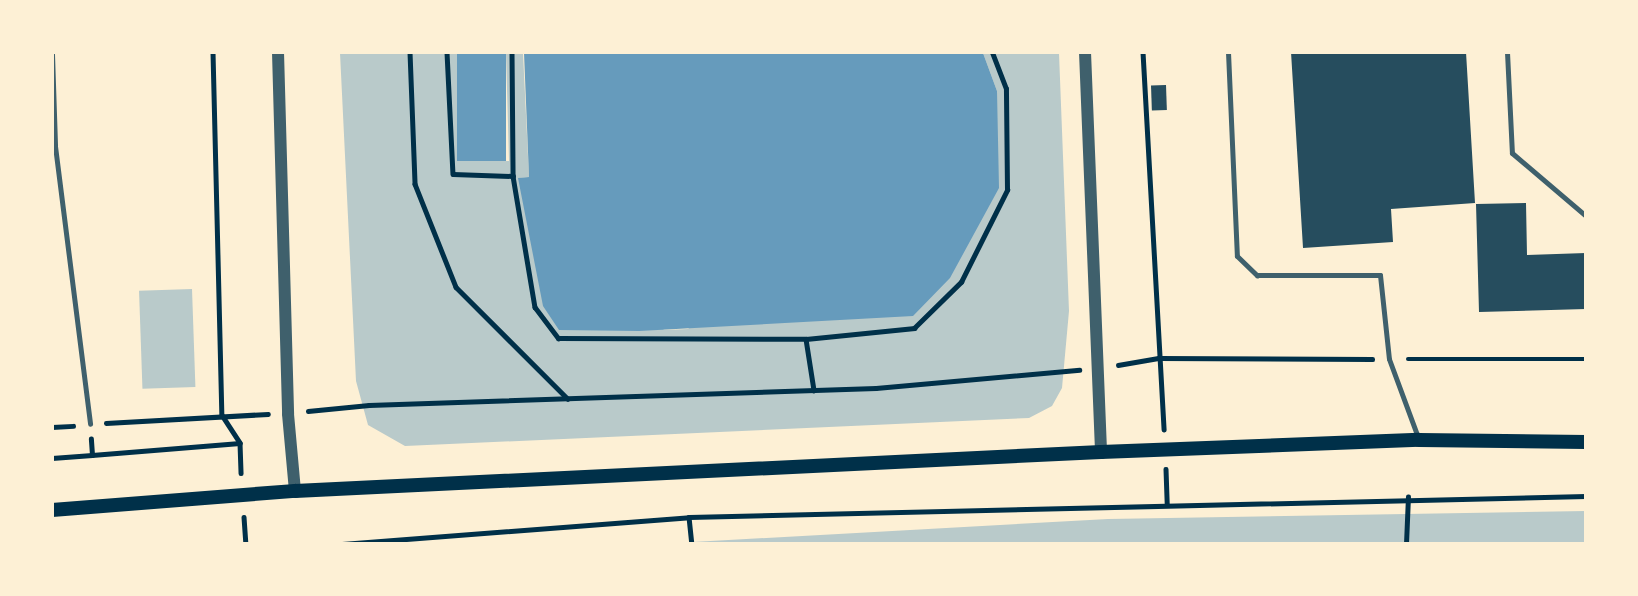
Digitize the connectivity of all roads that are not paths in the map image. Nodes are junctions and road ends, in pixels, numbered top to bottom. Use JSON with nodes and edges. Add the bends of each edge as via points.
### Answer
{"nodes":[{"id":1,"x":278,"y":52,"type":"edge"},
{"id":2,"x":1085,"y":52,"type":"edge"},
{"id":3,"x":1228,"y":52,"type":"edge"},
{"id":4,"x":1507,"y":52,"type":"edge"},
{"id":5,"x":52,"y":54,"type":"edge"},
{"id":6,"x":1586,"y":216,"type":"edge"},
{"id":7,"x":90,"y":424,"type":"road end"},
{"id":8,"x":1419,"y":440,"type":"junction"},
{"id":9,"x":1586,"y":442,"type":"edge"},
{"id":10,"x":1101,"y":452,"type":"junction"},
{"id":11,"x":295,"y":491,"type":"junction"},
{"id":12,"x":52,"y":510,"type":"edge"}],
"edges":[{"from":1,"to":11,"type":"street","via":[[288,414]]},
{"from":2,"to":10,"type":"street"},
{"from":3,"to":8,"type":"lane","via":[[1237,256],[1258,275],[1380,275],[1389,359]]},
{"from":4,"to":6,"type":"lane","via":[[1513,153]]},
{"from":5,"to":7,"type":"lane","via":[[55,146]]},
{"from":8,"to":9,"type":"main road"},
{"from":8,"to":10,"type":"main road"},
{"from":10,"to":11,"type":"main road"},
{"from":11,"to":12,"type":"main road"}]}
